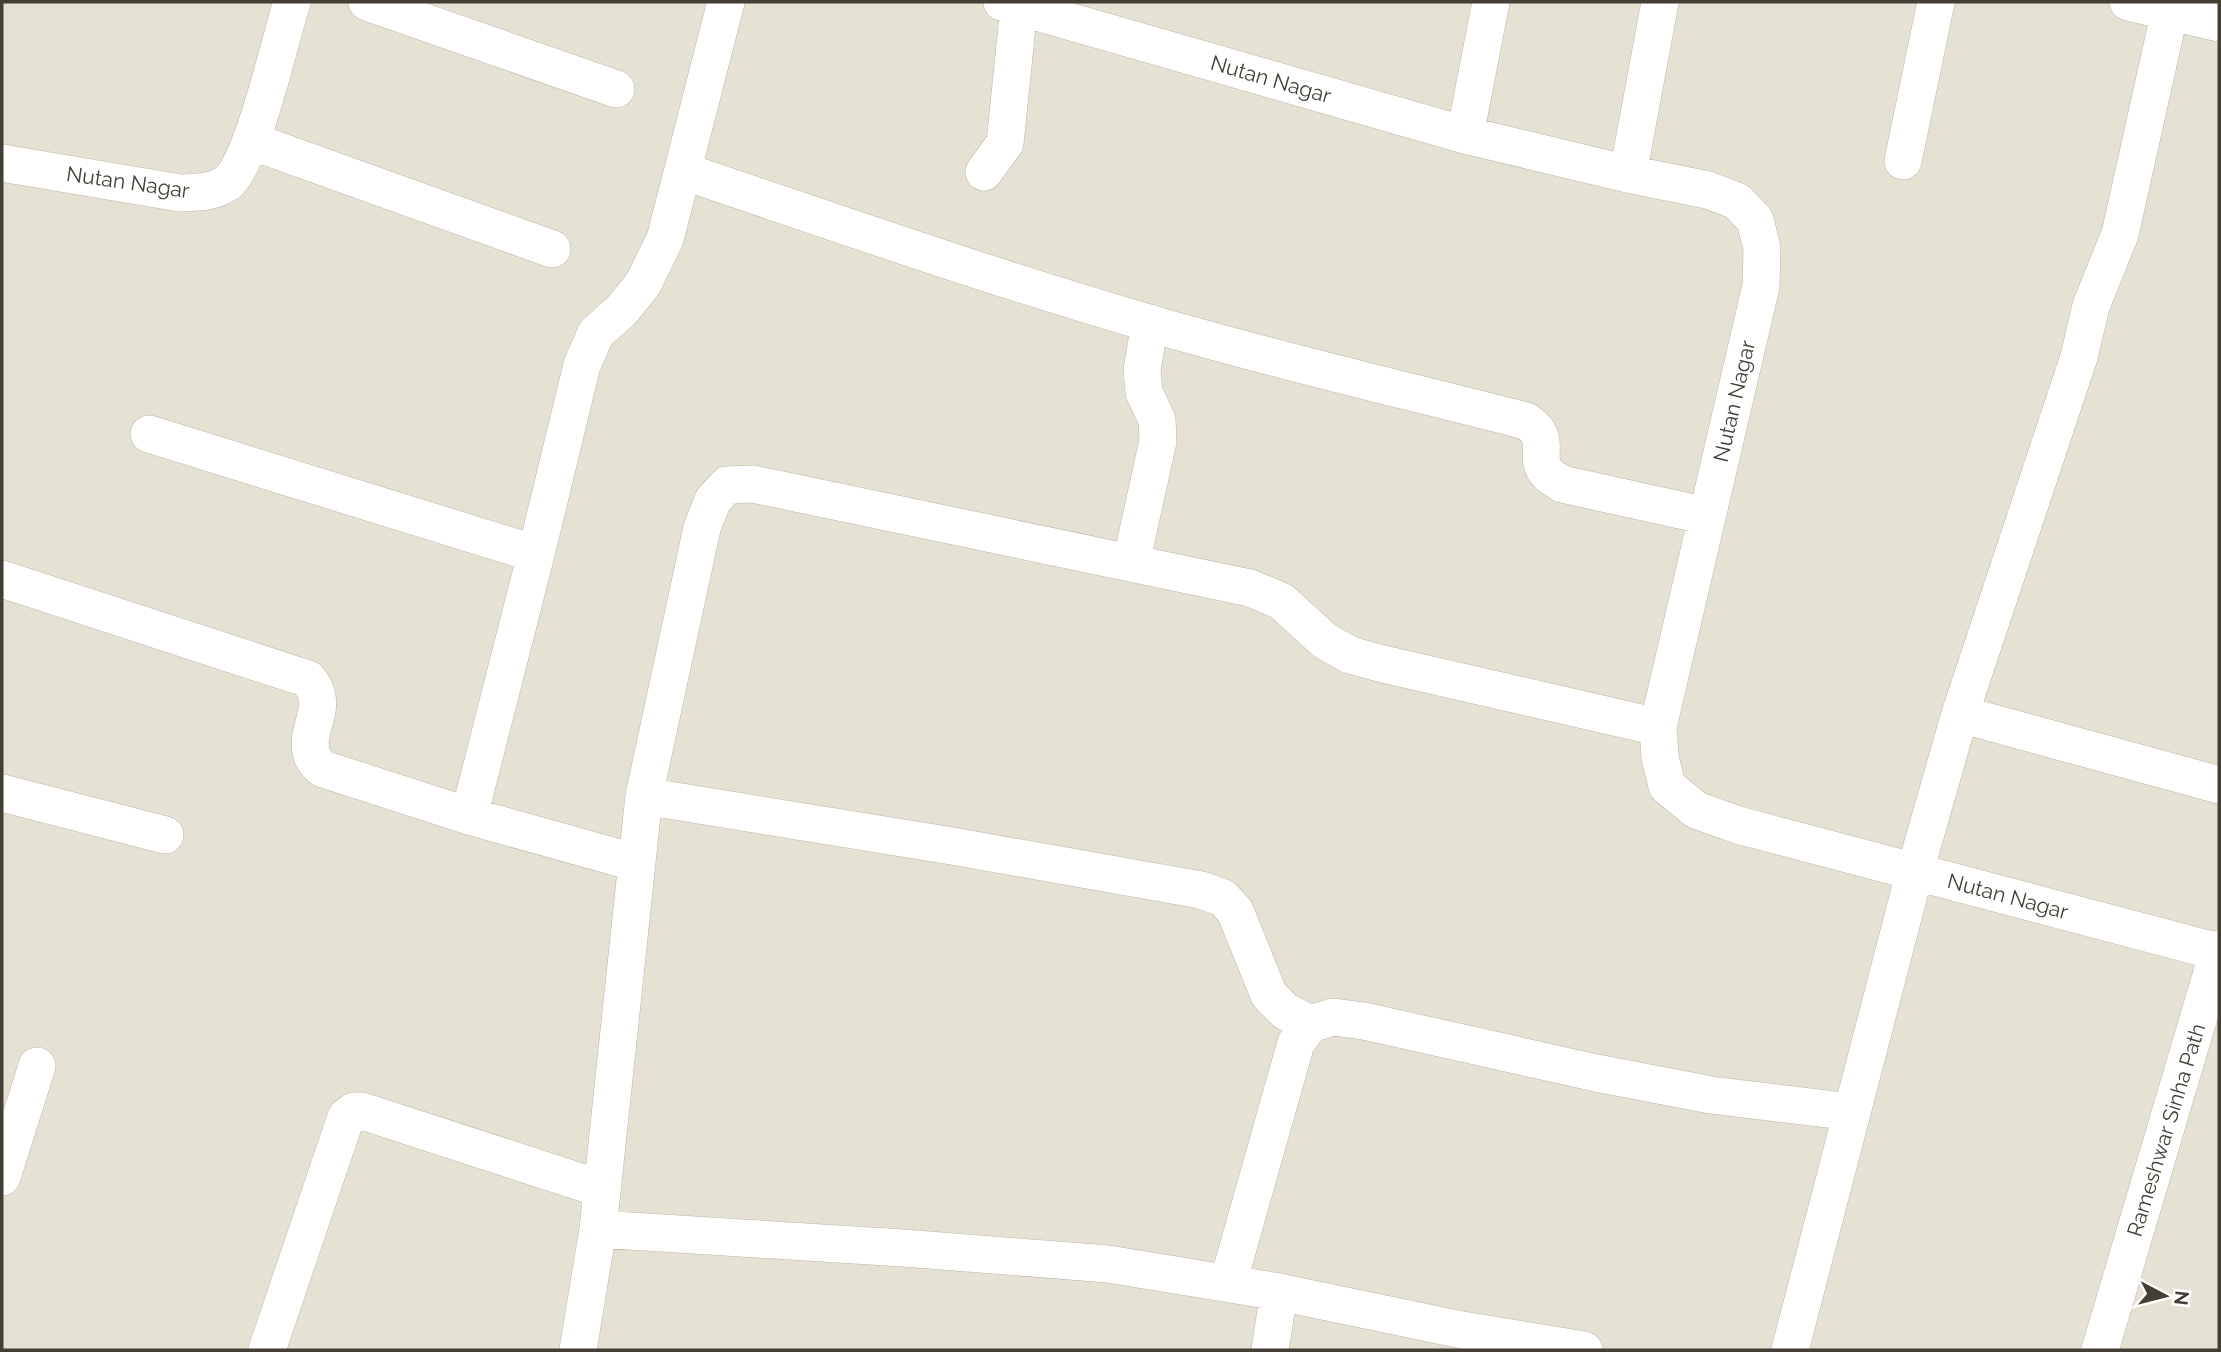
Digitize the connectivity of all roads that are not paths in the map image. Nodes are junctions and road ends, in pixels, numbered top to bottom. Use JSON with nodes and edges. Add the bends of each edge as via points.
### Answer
{"nodes":[{"id":1,"x":367,"y":2,"type":"edge"},
{"id":2,"x":726,"y":2,"type":"edge"},
{"id":3,"x":1491,"y":2,"type":"edge"},
{"id":4,"x":1660,"y":2,"type":"edge"},
{"id":5,"x":1936,"y":2,"type":"edge"},
{"id":6,"x":2128,"y":2,"type":"edge"},
{"id":7,"x":281,"y":4,"type":"edge"},
{"id":8,"x":1010,"y":4,"type":"edge"},
{"id":9,"x":2171,"y":7,"type":"edge"},
{"id":10,"x":2219,"y":23,"type":"edge"},
{"id":11,"x":616,"y":89,"type":"dead end"},
{"id":12,"x":1465,"y":135,"type":"junction"},
{"id":13,"x":251,"y":141,"type":"junction"},
{"id":14,"x":1903,"y":161,"type":"dead end"},
{"id":15,"x":2,"y":163,"type":"edge"},
{"id":16,"x":683,"y":171,"type":"junction"},
{"id":17,"x":984,"y":172,"type":"dead end"},
{"id":18,"x":1628,"y":174,"type":"junction"},
{"id":19,"x":552,"y":249,"type":"dead end"},
{"id":20,"x":1150,"y":323,"type":"junction"},
{"id":21,"x":149,"y":434,"type":"dead end"},
{"id":22,"x":1707,"y":516,"type":"junction"},
{"id":23,"x":536,"y":555,"type":"junction"},
{"id":24,"x":1131,"y":563,"type":"junction"},
{"id":25,"x":2,"y":579,"type":"edge"},
{"id":26,"x":1960,"y":714,"type":"junction"},
{"id":27,"x":1658,"y":727,"type":"junction"},
{"id":28,"x":2219,"y":785,"type":"edge"},
{"id":29,"x":2,"y":793,"type":"edge"},
{"id":30,"x":645,"y":796,"type":"junction"},
{"id":31,"x":469,"y":816,"type":"junction"},
{"id":32,"x":165,"y":835,"type":"dead end"},
{"id":33,"x":637,"y":863,"type":"junction"},
{"id":34,"x":1915,"y":871,"type":"junction"},
{"id":35,"x":2219,"y":951,"type":"edge"},
{"id":36,"x":1310,"y":1024,"type":"junction"},
{"id":37,"x":37,"y":1066,"type":"dead end"},
{"id":38,"x":1852,"y":1112,"type":"junction"},
{"id":39,"x":2,"y":1177,"type":"edge"},
{"id":40,"x":602,"y":1189,"type":"junction"},
{"id":41,"x":598,"y":1229,"type":"junction"},
{"id":42,"x":1228,"y":1283,"type":"junction"},
{"id":43,"x":1279,"y":1292,"type":"junction"},
{"id":44,"x":267,"y":1350,"type":"edge"},
{"id":45,"x":578,"y":1350,"type":"edge"},
{"id":46,"x":1270,"y":1350,"type":"edge"},
{"id":47,"x":1584,"y":1350,"type":"edge"},
{"id":48,"x":1790,"y":1350,"type":"edge"},
{"id":49,"x":2100,"y":1350,"type":"edge"}],
"edges":[{"from":1,"to":11,"type":"street"},
{"from":2,"to":16,"type":"street"},
{"from":3,"to":12,"type":"street"},
{"from":4,"to":18,"type":"street"},
{"from":5,"to":14,"type":"street"},
{"from":6,"to":9,"type":"street"},
{"from":7,"to":13,"type":"street","name":"Nutan Nagar"},
{"from":8,"to":12,"type":"street","name":"Nutan Nagar"},
{"from":8,"to":17,"type":"street","via":[[1005,143]]},
{"from":9,"to":10,"type":"street"},
{"from":9,"to":26,"type":"street","via":[[2120,234],[2091,306],[2079,357]]},
{"from":12,"to":18,"type":"street","name":"Nutan Nagar"},
{"from":13,"to":15,"type":"street","name":"Nutan Nagar","via":[[240,167],[227,182],[207,192],[180,193]]},
{"from":13,"to":19,"type":"street"},
{"from":16,"to":20,"type":"street","via":[[934,257]]},
{"from":16,"to":23,"type":"street","via":[[665,240],[643,284],[596,333],[582,365]]},
{"from":18,"to":22,"type":"street","name":"Nutan Nagar","via":[[1708,190],[1737,201],[1755,220],[1760,238],[1761,286]]},
{"from":20,"to":22,"type":"street","via":[[1526,421],[1537,428],[1542,440],[1542,463],[1548,474],[1562,484]]},
{"from":20,"to":24,"type":"street","via":[[1142,370],[1144,392],[1157,420],[1158,441]]},
{"from":21,"to":23,"type":"street"},
{"from":22,"to":27,"type":"street","name":"Nutan Nagar"},
{"from":23,"to":31,"type":"street"},
{"from":24,"to":27,"type":"street","via":[[1261,592],[1281,601],[1325,640],[1350,655]]},
{"from":24,"to":30,"type":"street","via":[[753,484],[727,485],[713,500],[702,528]]},
{"from":25,"to":31,"type":"street","via":[[308,679],[319,701],[312,757],[323,769]]},
{"from":26,"to":28,"type":"street"},
{"from":26,"to":34,"type":"street"},
{"from":27,"to":34,"type":"street","name":"Nutan Nagar","via":[[1667,786],[1696,810]]},
{"from":29,"to":32,"type":"street"},
{"from":30,"to":33,"type":"street"},
{"from":30,"to":36,"type":"street","via":[[1201,890],[1223,898],[1235,911],[1269,995],[1285,1011]]},
{"from":31,"to":33,"type":"street"},
{"from":33,"to":40,"type":"street"},
{"from":34,"to":35,"type":"street","name":"Nutan Nagar"},
{"from":34,"to":38,"type":"street"},
{"from":35,"to":49,"type":"street","name":"Rameshwar Sinha Path"},
{"from":36,"to":38,"type":"street","via":[[1333,1017],[1364,1021],[1609,1076]]},
{"from":36,"to":42,"type":"street","via":[[1296,1042]]},
{"from":37,"to":39,"type":"street"},
{"from":38,"to":48,"type":"street"},
{"from":40,"to":41,"type":"street"},
{"from":40,"to":44,"type":"street","via":[[354,1111],[346,1117]]},
{"from":41,"to":42,"type":"street","via":[[1108,1264]]},
{"from":41,"to":45,"type":"street"},
{"from":42,"to":43,"type":"street"},
{"from":43,"to":46,"type":"street"},
{"from":43,"to":47,"type":"street"}]}
